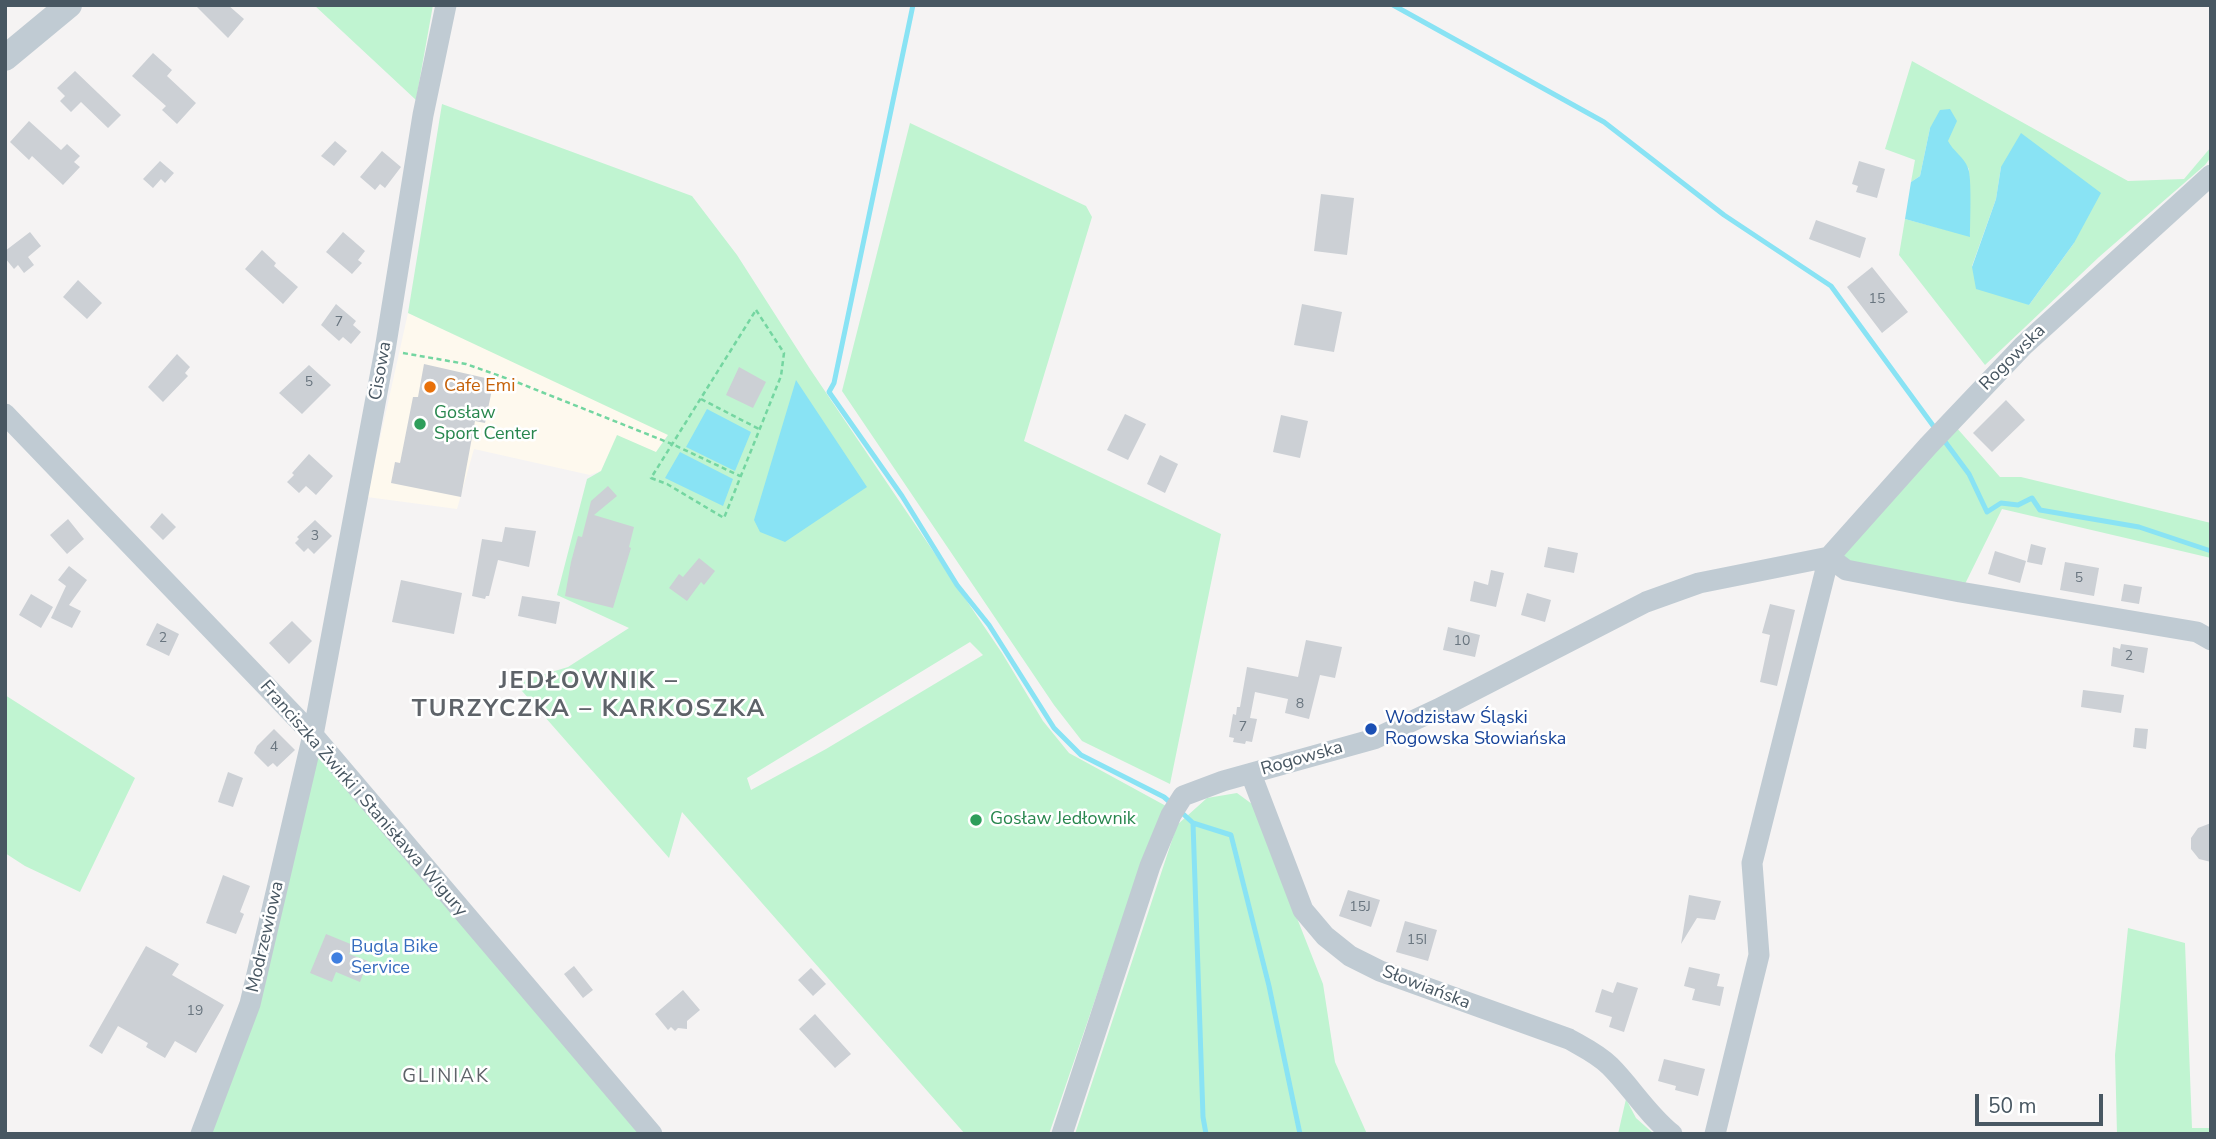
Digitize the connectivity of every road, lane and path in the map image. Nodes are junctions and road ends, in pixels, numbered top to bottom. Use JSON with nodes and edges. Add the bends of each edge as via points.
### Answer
{"nodes":[{"id":1,"x":69,"y":5,"type":"edge"},
{"id":2,"x":446,"y":5,"type":"edge"},
{"id":3,"x":5,"y":58,"type":"edge"},
{"id":4,"x":2211,"y":175,"type":"edge"},
{"id":5,"x":385,"y":350,"type":"junction"},
{"id":6,"x":701,"y":399,"type":"junction"},
{"id":7,"x":5,"y":414,"type":"edge"},
{"id":8,"x":760,"y":429,"type":"junction"},
{"id":9,"x":672,"y":444,"type":"junction"},
{"id":10,"x":740,"y":476,"type":"junction"},
{"id":11,"x":1829,"y":557,"type":"junction"},
{"id":12,"x":2204,"y":636,"type":"edge"},
{"id":13,"x":313,"y":736,"type":"junction"},
{"id":14,"x":1251,"y":774,"type":"junction"},
{"id":15,"x":201,"y":1134,"type":"edge"},
{"id":16,"x":652,"y":1134,"type":"edge"},
{"id":17,"x":1062,"y":1134,"type":"edge"},
{"id":18,"x":1672,"y":1134,"type":"edge"},
{"id":19,"x":1715,"y":1134,"type":"edge"}],
"edges":[{"from":1,"to":3,"type":"street"},
{"from":2,"to":5,"type":"street","name":"Cisowa"},
{"from":4,"to":11,"type":"street","name":"Rogowska","via":[[2022,346]]},
{"from":5,"to":9,"type":"path","via":[[466,364]]},
{"from":5,"to":13,"type":"street","name":"Cisowa"},
{"from":6,"to":8,"type":"path"},
{"from":6,"to":8,"type":"path","via":[[755,310],[785,353]]},
{"from":6,"to":9,"type":"path"},
{"from":7,"to":13,"type":"street","name":"Franciszka Żwirki i Stanisława Wigury"},
{"from":8,"to":10,"type":"path"},
{"from":9,"to":10,"type":"path"},
{"from":9,"to":10,"type":"path","via":[[650,478],[724,518]]},
{"from":11,"to":12,"type":"street","via":[[1846,570]]},
{"from":11,"to":14,"type":"street","name":"Rogowska","via":[[1699,583],[1646,602],[1374,739]]},
{"from":11,"to":19,"type":"street","name":"Rogowska","via":[[1752,863],[1759,955]]},
{"from":13,"to":15,"type":"street","name":"Modrzewiowa","via":[[250,1004]]},
{"from":13,"to":16,"type":"street","name":"Franciszka Żwirki i Stanisława Wigury"},
{"from":14,"to":17,"type":"street","name":"Rogowska","via":[[1183,796],[1171,815]]},
{"from":14,"to":18,"type":"street","name":"Słowiańska","via":[[1303,910],[1325,936],[1380,971],[1592,1051]]}]}
